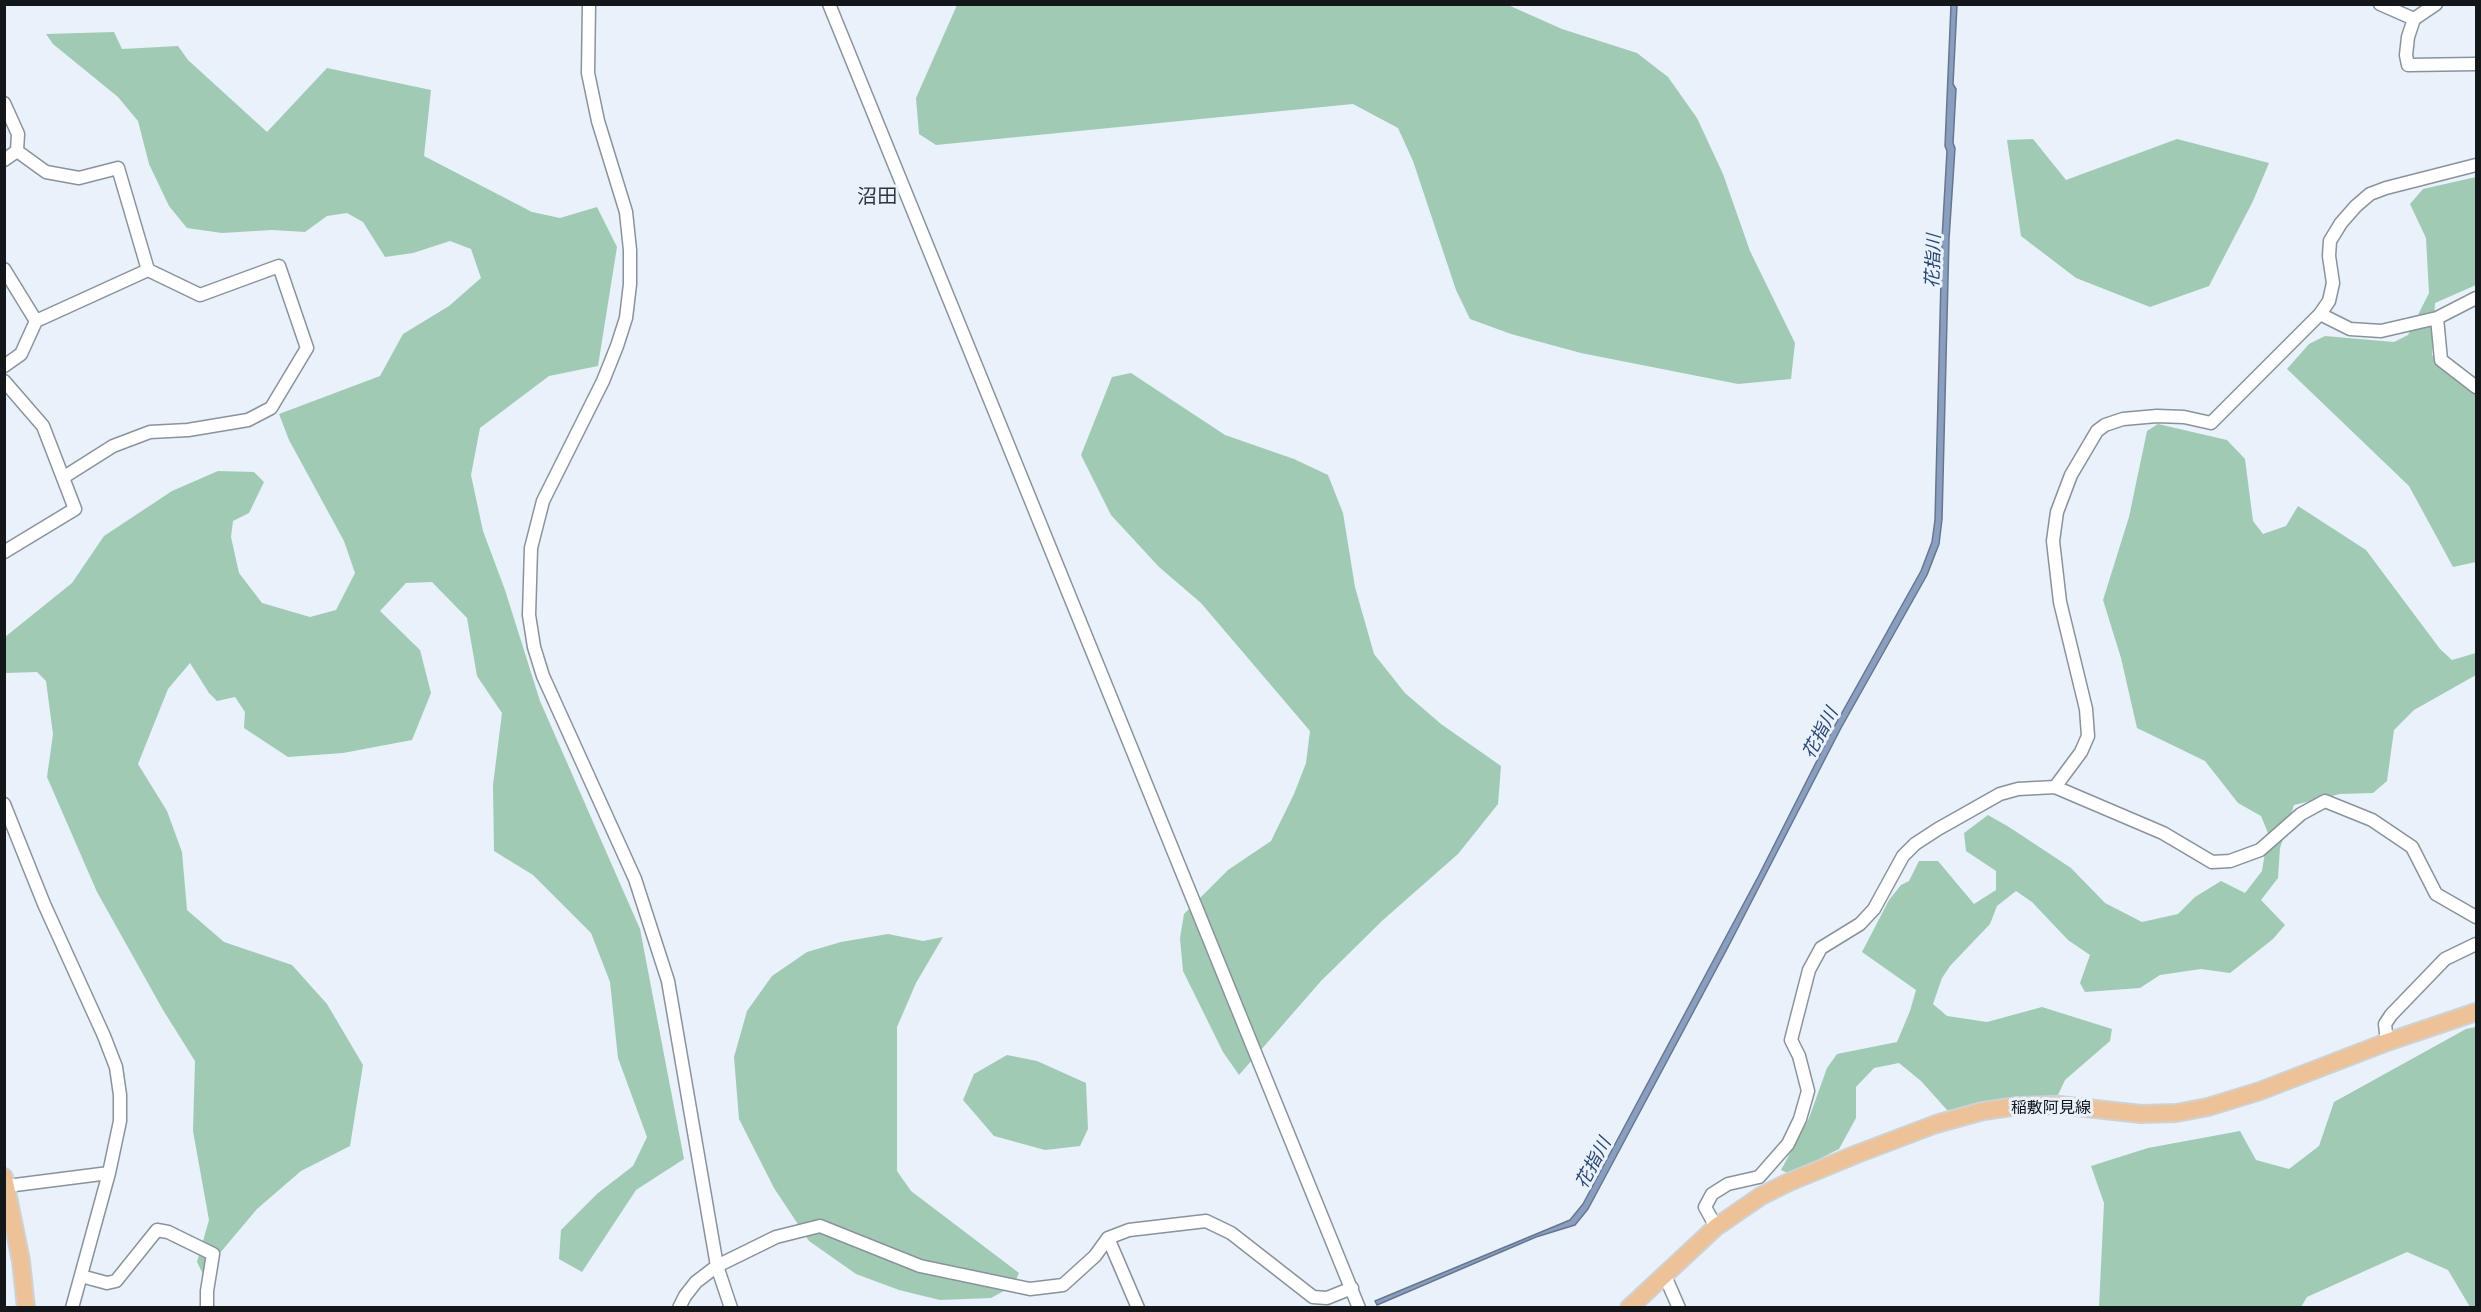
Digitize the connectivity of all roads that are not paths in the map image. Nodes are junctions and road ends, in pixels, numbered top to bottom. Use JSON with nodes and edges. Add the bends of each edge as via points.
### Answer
{"nodes":[{"id":1,"x":589,"y":4,"type":"edge"},
{"id":2,"x":828,"y":4,"type":"edge"},
{"id":3,"x":2379,"y":4,"type":"edge"},
{"id":4,"x":2436,"y":4,"type":"edge"},
{"id":5,"x":2414,"y":19,"type":"junction"},
{"id":6,"x":2476,"y":64,"type":"edge"},
{"id":7,"x":4,"y":103,"type":"edge"},
{"id":8,"x":17,"y":151,"type":"junction"},
{"id":9,"x":4,"y":160,"type":"edge"},
{"id":10,"x":2476,"y":165,"type":"edge"},
{"id":11,"x":4,"y":269,"type":"edge"},
{"id":12,"x":148,"y":270,"type":"junction"},
{"id":13,"x":2476,"y":298,"type":"edge"},
{"id":14,"x":2320,"y":314,"type":"junction"},
{"id":15,"x":2437,"y":318,"type":"junction"},
{"id":16,"x":36,"y":321,"type":"junction"},
{"id":17,"x":4,"y":366,"type":"edge"},
{"id":18,"x":4,"y":381,"type":"edge"},
{"id":19,"x":2476,"y":387,"type":"edge"},
{"id":20,"x":64,"y":477,"type":"junction"},
{"id":21,"x":4,"y":552,"type":"edge"},
{"id":22,"x":2055,"y":787,"type":"junction"},
{"id":23,"x":4,"y":804,"type":"edge"},
{"id":24,"x":2476,"y":917,"type":"edge"},
{"id":25,"x":2476,"y":944,"type":"edge"},
{"id":26,"x":2476,"y":1012,"type":"edge"},
{"id":27,"x":2387,"y":1042,"type":"junction"},
{"id":28,"x":109,"y":1173,"type":"junction"},
{"id":29,"x":6,"y":1182,"type":"edge"},
{"id":30,"x":1716,"y":1227,"type":"junction"},
{"id":31,"x":1108,"y":1238,"type":"junction"},
{"id":32,"x":717,"y":1266,"type":"junction"},
{"id":33,"x":81,"y":1276,"type":"junction"},
{"id":34,"x":1665,"y":1276,"type":"junction"},
{"id":35,"x":1352,"y":1288,"type":"junction"},
{"id":36,"x":26,"y":1308,"type":"edge"},
{"id":37,"x":72,"y":1308,"type":"edge"},
{"id":38,"x":207,"y":1308,"type":"edge"},
{"id":39,"x":679,"y":1308,"type":"edge"},
{"id":40,"x":732,"y":1308,"type":"edge"},
{"id":41,"x":1138,"y":1308,"type":"edge"},
{"id":42,"x":1359,"y":1308,"type":"edge"},
{"id":43,"x":1629,"y":1308,"type":"edge"},
{"id":44,"x":1679,"y":1308,"type":"edge"}],
"edges":[{"from":1,"to":32,"type":"street","via":[[588,73],[598,122],[626,212],[630,284],[626,318],[603,381],[543,501],[531,548],[529,615],[543,676],[635,879],[668,981]]},
{"from":2,"to":35,"type":"street"},
{"from":3,"to":5,"type":"street"},
{"from":4,"to":5,"type":"street"},
{"from":5,"to":6,"type":"street","via":[[2408,37],[2408,64]]},
{"from":7,"to":8,"type":"street","via":[[18,134]]},
{"from":8,"to":9,"type":"street"},
{"from":8,"to":12,"type":"street","via":[[46,172],[79,178],[118,168]]},
{"from":10,"to":14,"type":"street","via":[[2386,188],[2370,194],[2356,206],[2330,242],[2333,283],[2329,301]]},
{"from":11,"to":16,"type":"street"},
{"from":12,"to":16,"type":"street"},
{"from":12,"to":20,"type":"street","via":[[200,295],[279,266],[307,348],[271,408],[248,420],[150,432],[113,446]]},
{"from":13,"to":15,"type":"street"},
{"from":14,"to":15,"type":"street","via":[[2350,329],[2381,331]]},
{"from":14,"to":22,"type":"street","via":[[2211,423],[2157,416],[2105,425],[2097,431],[2071,475],[2057,512],[2053,541],[2060,602],[2086,709],[2088,736]]},
{"from":15,"to":19,"type":"street","via":[[2441,360]]},
{"from":16,"to":17,"type":"street","via":[[21,354]]},
{"from":18,"to":20,"type":"street","via":[[43,426]]},
{"from":20,"to":21,"type":"street","via":[[75,509]]},
{"from":22,"to":24,"type":"street","via":[[2163,832],[2212,862],[2230,861],[2260,850],[2301,814],[2325,801],[2372,820],[2412,847],[2436,894]]},
{"from":22,"to":30,"type":"street","via":[[2000,794],[1938,829],[1903,856],[1874,909],[1860,924],[1821,948],[1809,970],[1791,1040],[1808,1091],[1800,1119],[1788,1144],[1758,1177],[1728,1184],[1712,1194],[1705,1208]]},
{"from":23,"to":28,"type":"street","via":[[116,1067],[120,1121]]},
{"from":25,"to":27,"type":"street","via":[[2445,959],[2391,1015],[2385,1024]]},
{"from":26,"to":27,"type":"main road","name":"稲敷阿見線"},
{"from":27,"to":30,"type":"main road","name":"稲敷阿見線","via":[[2260,1091],[2176,1113],[2141,1114],[2059,1105],[1983,1111],[1925,1129],[1789,1182]]},
{"from":28,"to":29,"type":"street"},
{"from":28,"to":33,"type":"street"},
{"from":29,"to":36,"type":"main road"},
{"from":30,"to":34,"type":"main road","name":"稲敷阿見線"},
{"from":31,"to":32,"type":"street","via":[[1095,1256],[1063,1285],[1030,1289],[920,1266],[820,1226],[776,1237]]},
{"from":31,"to":35,"type":"street","via":[[1129,1230],[1206,1221],[1231,1233],[1313,1297],[1327,1298]]},
{"from":31,"to":41,"type":"street"},
{"from":32,"to":39,"type":"street","via":[[696,1282]]},
{"from":32,"to":40,"type":"street"},
{"from":33,"to":37,"type":"street"},
{"from":33,"to":38,"type":"street","via":[[107,1283],[116,1281],[157,1230],[168,1232],[213,1254]]},
{"from":34,"to":43,"type":"main road","name":"稲敷阿見線"},
{"from":34,"to":44,"type":"street"},
{"from":35,"to":42,"type":"street"}]}
